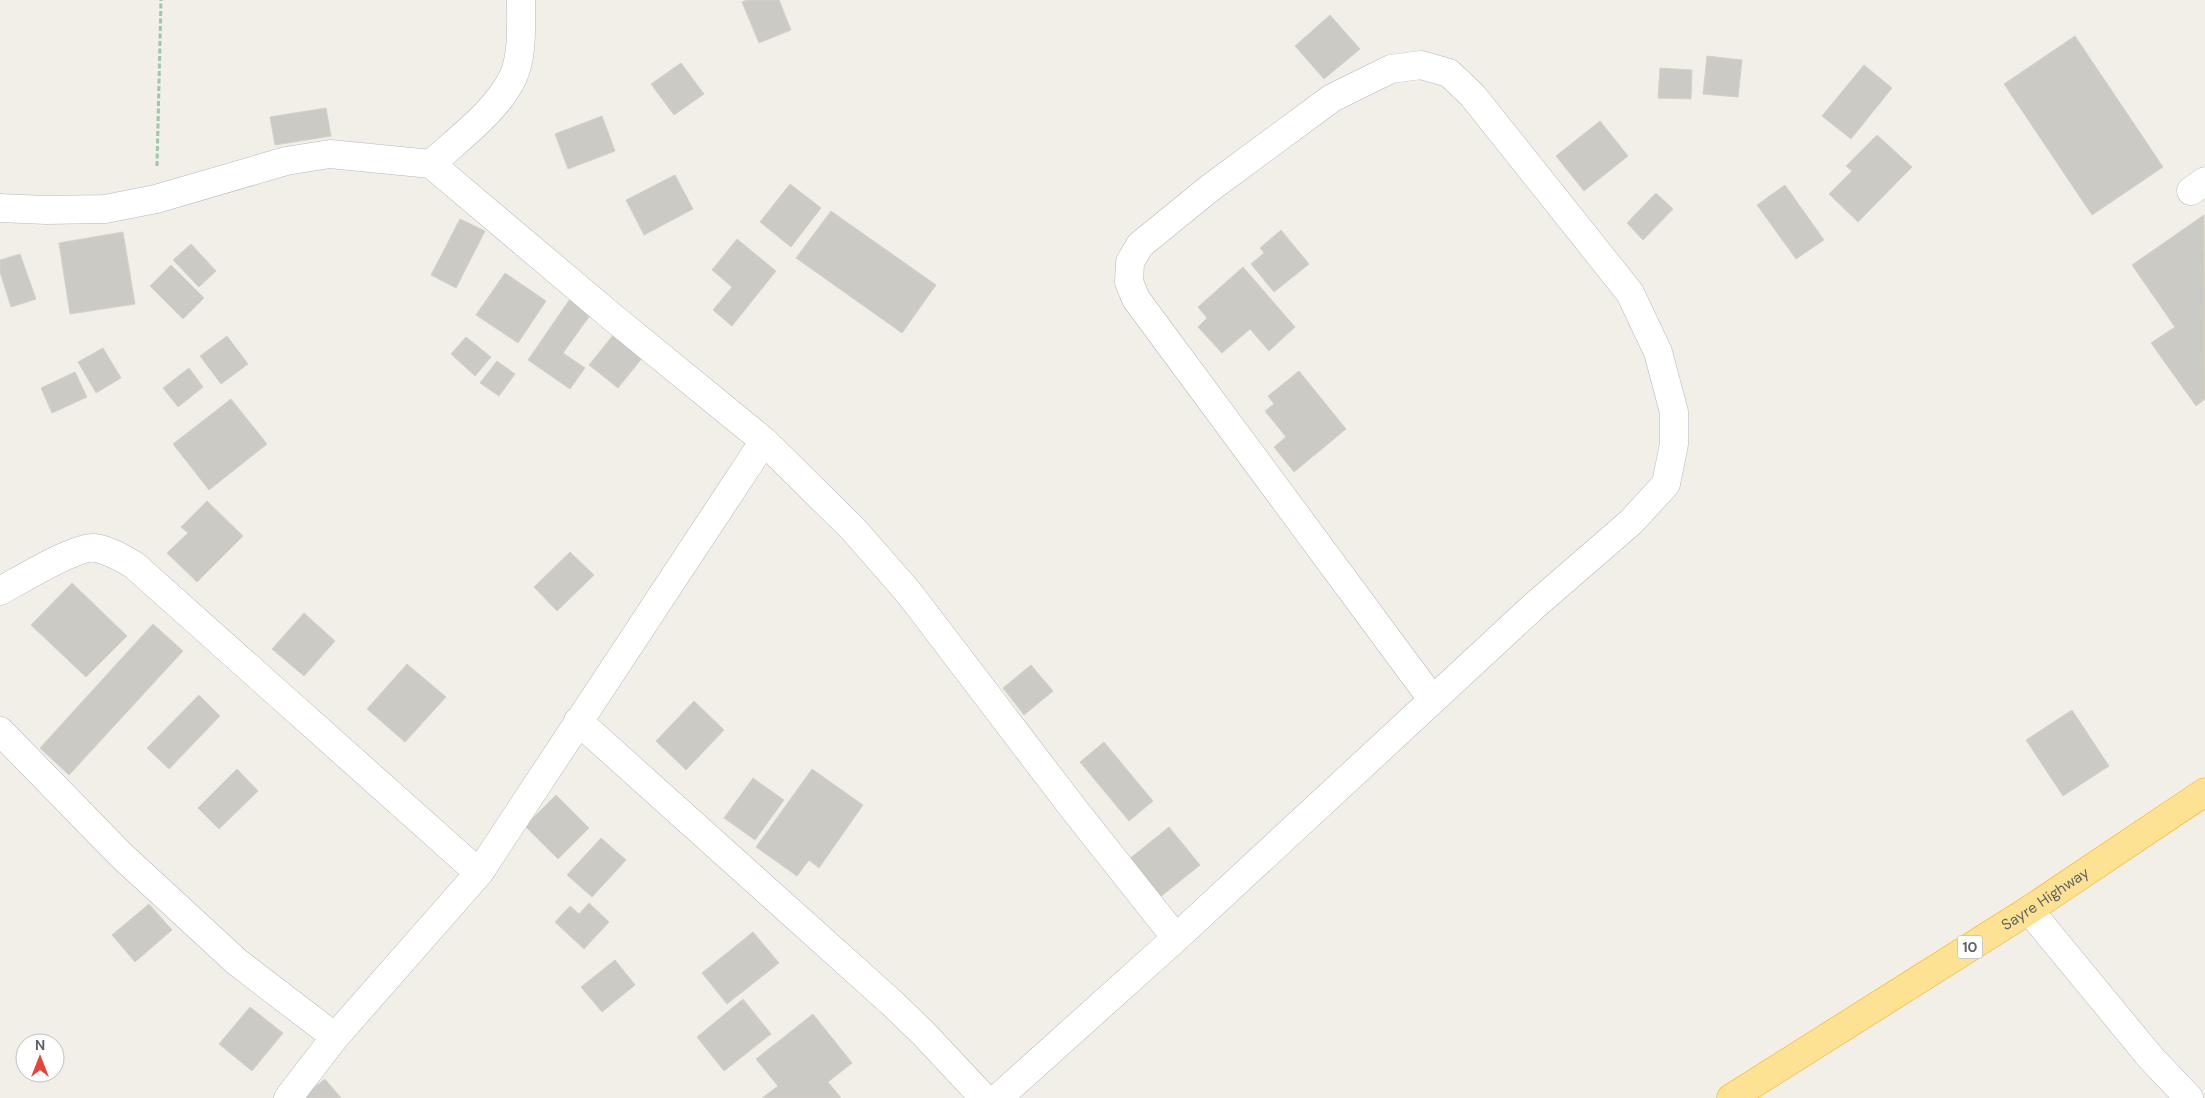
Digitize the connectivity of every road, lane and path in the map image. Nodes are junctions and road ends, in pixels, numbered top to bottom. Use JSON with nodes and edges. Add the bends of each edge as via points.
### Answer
{"nodes":[{"id":1,"x":161,"y":0,"type":"edge"},
{"id":2,"x":521,"y":0,"type":"edge"},
{"id":3,"x":430,"y":164,"type":"junction"},
{"id":4,"x":156,"y":199,"type":"junction"},
{"id":5,"x":0,"y":208,"type":"edge"},
{"id":6,"x":764,"y":441,"type":"junction"},
{"id":7,"x":0,"y":591,"type":"edge"},
{"id":8,"x":1432,"y":699,"type":"junction"},
{"id":9,"x":578,"y":721,"type":"junction"},
{"id":10,"x":0,"y":731,"type":"edge"},
{"id":11,"x":2205,"y":792,"type":"edge"},
{"id":12,"x":479,"y":873,"type":"junction"},
{"id":13,"x":2029,"y":910,"type":"junction"},
{"id":14,"x":1176,"y":938,"type":"junction"},
{"id":15,"x":335,"y":1037,"type":"junction"},
{"id":16,"x":288,"y":1098,"type":"edge"},
{"id":17,"x":984,"y":1098,"type":"edge"},
{"id":18,"x":998,"y":1098,"type":"edge"},
{"id":19,"x":1732,"y":1098,"type":"edge"},
{"id":20,"x":2189,"y":1098,"type":"edge"}],
"edges":[{"from":1,"to":4,"type":"path"},
{"from":2,"to":3,"type":"street","via":[[520,43],[514,76],[498,101]]},
{"from":3,"to":4,"type":"street","via":[[330,154],[286,162]]},
{"from":3,"to":6,"type":"street"},
{"from":4,"to":5,"type":"street","via":[[105,209]]},
{"from":6,"to":9,"type":"street"},
{"from":6,"to":14,"type":"street","via":[[854,530],[910,594]]},
{"from":7,"to":12,"type":"street","via":[[77,551],[94,547],[127,561]]},
{"from":8,"to":8,"type":"street","via":[[1631,522],[1666,484],[1674,444],[1674,412],[1658,352],[1630,293],[1473,96],[1449,73],[1421,65],[1391,69],[1332,98],[1210,188],[1140,246],[1130,262],[1129,282],[1136,299],[1154,324]]},
{"from":8,"to":14,"type":"street"},
{"from":9,"to":12,"type":"street"},
{"from":9,"to":17,"type":"street","via":[[885,997]]},
{"from":10,"to":15,"type":"street","via":[[121,855],[237,962]]},
{"from":11,"to":13,"type":"highway","name":"Sayre Highway","number":"10"},
{"from":12,"to":15,"type":"street"},
{"from":13,"to":19,"type":"highway","name":"Sayre Highway","number":"10"},
{"from":13,"to":20,"type":"street","via":[[2151,1058]]},
{"from":14,"to":18,"type":"street"},
{"from":15,"to":16,"type":"street"}]}
